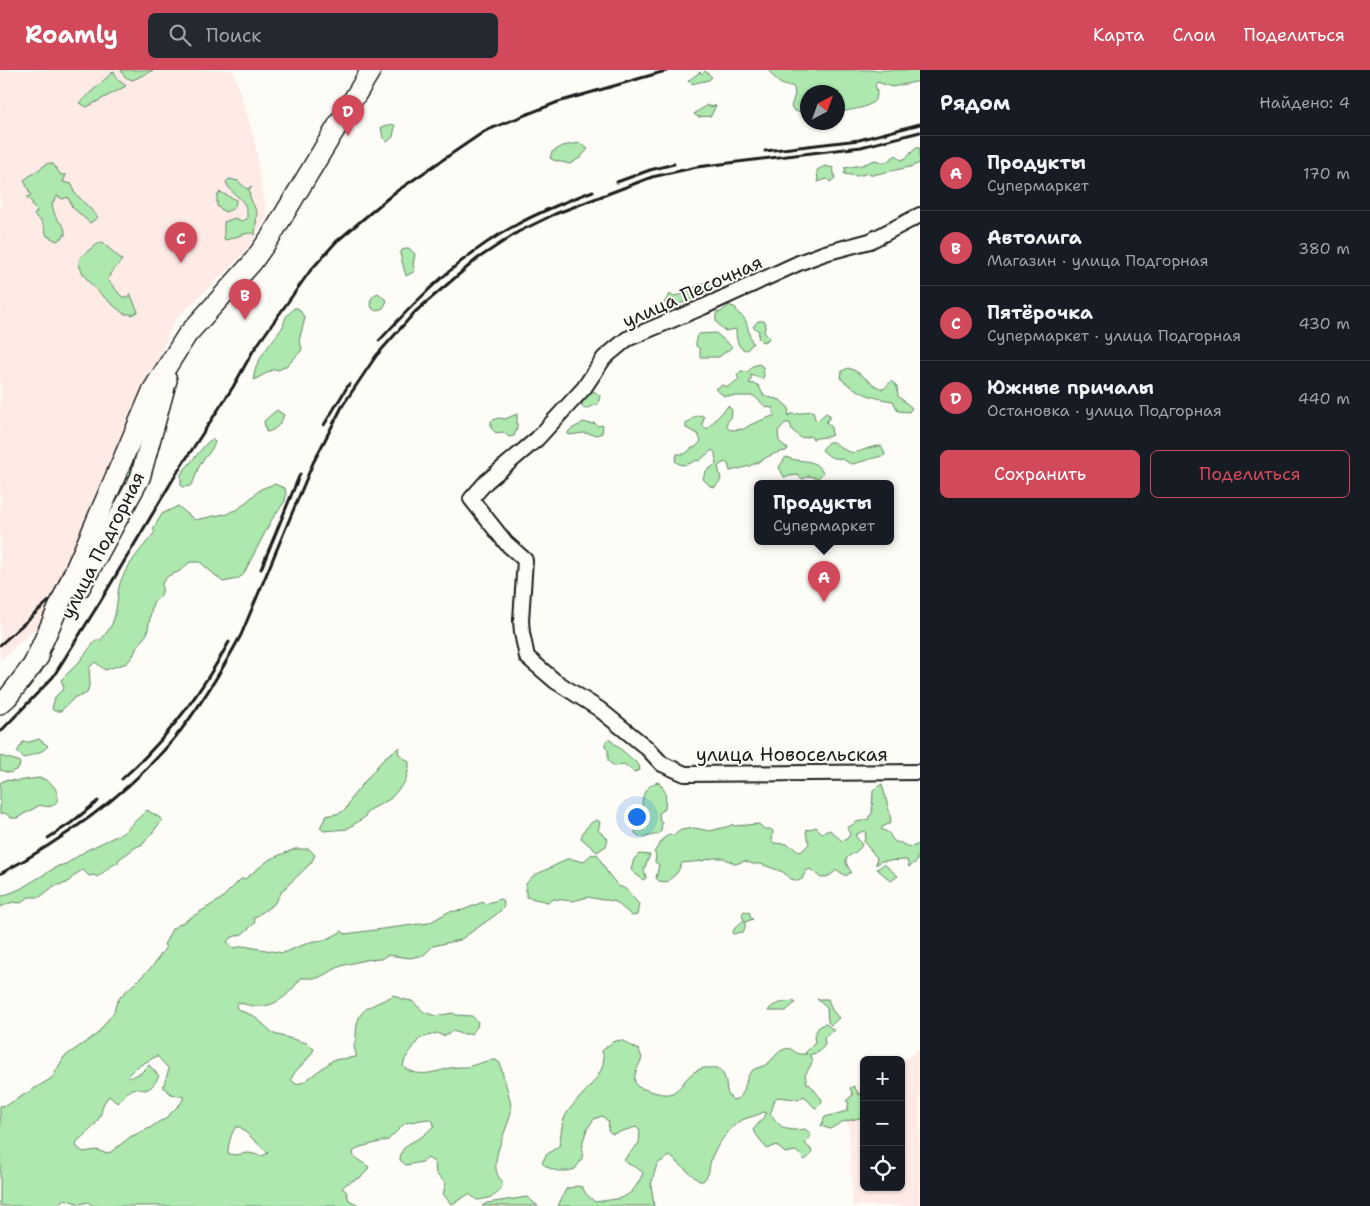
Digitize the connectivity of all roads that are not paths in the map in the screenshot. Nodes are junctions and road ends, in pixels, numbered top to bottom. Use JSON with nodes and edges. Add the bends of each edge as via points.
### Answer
{"nodes":[{"id":1,"x":371,"y":70,"type":"edge"},
{"id":2,"x":920,"y":215,"type":"edge"},
{"id":3,"x":506,"y":543,"type":"joint"},
{"id":4,"x":0,"y":704,"type":"edge"},
{"id":5,"x":920,"y":772,"type":"edge"}],
"edges":[{"from":1,"to":4,"type":"main road","name":"улица Подгорная","via":[[271,236],[241,276],[198,322],[153,389],[32,667]]},
{"from":2,"to":3,"type":"street","name":"улица Песочная","via":[[870,241],[801,262],[627,339],[604,358],[584,388],[537,439],[471,499]]},
{"from":3,"to":5,"type":"street","name":"улица Новосельская","via":[[525,560],[521,620],[527,657],[555,681],[599,709],[662,764],[685,774]]}]}
